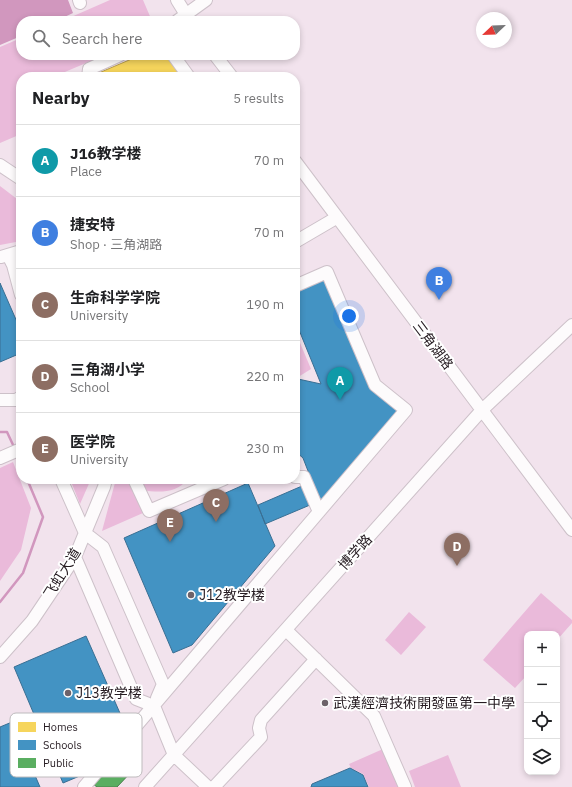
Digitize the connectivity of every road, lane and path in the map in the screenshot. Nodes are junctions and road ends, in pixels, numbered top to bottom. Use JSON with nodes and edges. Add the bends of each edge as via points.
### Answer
{"nodes":[{"id":1,"x":177,"y":0,"type":"edge"},
{"id":2,"x":206,"y":0,"type":"edge"},
{"id":3,"x":183,"y":16,"type":"edge"},
{"id":4,"x":187,"y":16,"type":"edge"},
{"id":5,"x":110,"y":60,"type":"edge"},
{"id":6,"x":177,"y":60,"type":"edge"},
{"id":7,"x":219,"y":60,"type":"edge"},
{"id":8,"x":89,"y":72,"type":"edge"},
{"id":9,"x":185,"y":72,"type":"edge"},
{"id":10,"x":228,"y":72,"type":"edge"},
{"id":11,"x":0,"y":165,"type":"edge"},
{"id":12,"x":300,"y":171,"type":"edge"},
{"id":13,"x":16,"y":176,"type":"edge"},
{"id":14,"x":336,"y":218,"type":"junction"},
{"id":15,"x":300,"y":239,"type":"edge"},
{"id":16,"x":16,"y":252,"type":"edge"},
{"id":17,"x":4,"y":256,"type":"edge"},
{"id":18,"x":16,"y":276,"type":"edge"},
{"id":19,"x":300,"y":284,"type":"edge"},
{"id":20,"x":572,"y":325,"type":"edge"},
{"id":21,"x":0,"y":400,"type":"edge"},
{"id":22,"x":16,"y":400,"type":"edge"},
{"id":23,"x":482,"y":410,"type":"junction"},
{"id":24,"x":16,"y":451,"type":"edge"},
{"id":25,"x":0,"y":458,"type":"edge"},
{"id":26,"x":300,"y":476,"type":"edge"},
{"id":27,"x":63,"y":484,"type":"edge"},
{"id":28,"x":104,"y":484,"type":"edge"},
{"id":29,"x":136,"y":484,"type":"edge"},
{"id":30,"x":206,"y":484,"type":"edge"},
{"id":31,"x":319,"y":512,"type":"junction"},
{"id":32,"x":572,"y":530,"type":"edge"},
{"id":33,"x":85,"y":533,"type":"junction"},
{"id":34,"x":75,"y":557,"type":"junction"},
{"id":35,"x":286,"y":630,"type":"junction"},
{"id":36,"x":0,"y":658,"type":"edge"},
{"id":37,"x":316,"y":659,"type":"junction"},
{"id":38,"x":154,"y":706,"type":"junction"},
{"id":39,"x":142,"y":720,"type":"edge"},
{"id":40,"x":174,"y":755,"type":"junction"},
{"id":41,"x":93,"y":777,"type":"edge"},
{"id":42,"x":84,"y":787,"type":"edge"},
{"id":43,"x":145,"y":787,"type":"edge"},
{"id":44,"x":208,"y":787,"type":"edge"},
{"id":45,"x":214,"y":787,"type":"edge"},
{"id":46,"x":405,"y":787,"type":"edge"}],
"edges":[{"from":1,"to":3,"type":"street"},
{"from":2,"to":4,"type":"street"},
{"from":5,"to":8,"type":"street"},
{"from":6,"to":9,"type":"street"},
{"from":7,"to":10,"type":"street"},
{"from":11,"to":13,"type":"street"},
{"from":12,"to":14,"type":"street","name":"三角湖路"},
{"from":14,"to":15,"type":"street"},
{"from":14,"to":23,"type":"street","name":"三角湖路"},
{"from":16,"to":17,"type":"street"},
{"from":17,"to":18,"type":"street","via":[[13,265]]},
{"from":19,"to":31,"type":"street","via":[[327,272],[375,385],[406,410]]},
{"from":20,"to":23,"type":"street","name":"博学路"},
{"from":21,"to":22,"type":"street"},
{"from":23,"to":32,"type":"street","name":"三角湖路"},
{"from":23,"to":35,"type":"street","name":"博学路"},
{"from":24,"to":25,"type":"street"},
{"from":26,"to":31,"type":"street","via":[[304,476]]},
{"from":27,"to":33,"type":"street"},
{"from":28,"to":33,"type":"street","name":"飞虹大道"},
{"from":29,"to":30,"type":"street","via":[[149,511]]},
{"from":31,"to":38,"type":"street"},
{"from":33,"to":34,"type":"street","name":"飞虹大道"},
{"from":33,"to":38,"type":"street","via":[[103,547],[163,684]]},
{"from":34,"to":36,"type":"street","name":"飞虹大道","via":[[32,621]]},
{"from":34,"to":38,"type":"street","via":[[136,699]]},
{"from":35,"to":37,"type":"street"},
{"from":35,"to":40,"type":"street","name":"博学路"},
{"from":37,"to":45,"type":"street","via":[[261,720],[261,737]]},
{"from":37,"to":46,"type":"street","via":[[374,716]]},
{"from":38,"to":39,"type":"street"},
{"from":38,"to":40,"type":"street"},
{"from":40,"to":43,"type":"street","name":"博学路"},
{"from":40,"to":44,"type":"street"},
{"from":41,"to":42,"type":"street"}]}
